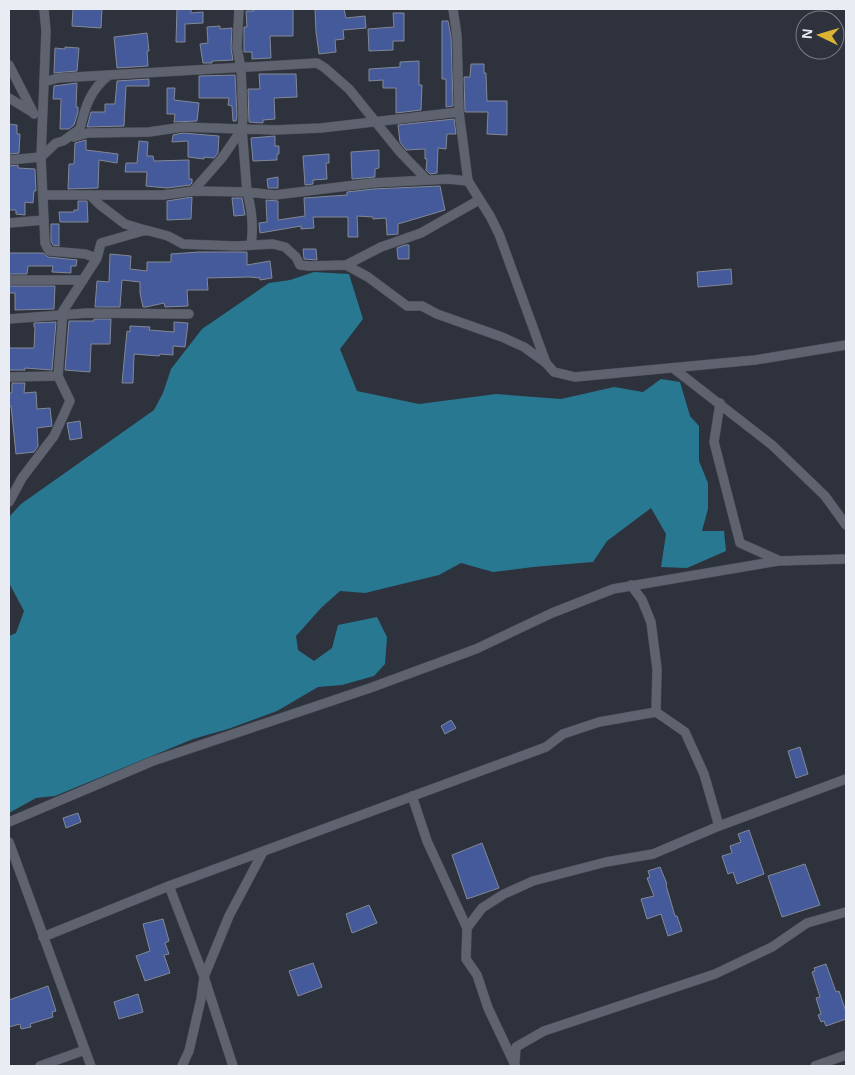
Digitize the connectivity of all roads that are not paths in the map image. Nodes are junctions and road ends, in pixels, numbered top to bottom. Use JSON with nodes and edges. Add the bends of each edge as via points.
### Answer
{"nodes":[{"id":1,"x":44,"y":9,"type":"edge"},
{"id":2,"x":239,"y":9,"type":"edge"},
{"id":3,"x":453,"y":9,"type":"edge"},
{"id":4,"x":9,"y":65,"type":"edge"},
{"id":5,"x":241,"y":68,"type":"junction"},
{"id":6,"x":109,"y":75,"type":"junction"},
{"id":7,"x":44,"y":82,"type":"junction"},
{"id":8,"x":9,"y":98,"type":"edge"},
{"id":9,"x":459,"y":112,"type":"junction"},
{"id":10,"x":34,"y":114,"type":"junction"},
{"id":11,"x":374,"y":121,"type":"junction"},
{"id":12,"x":242,"y":129,"type":"junction"},
{"id":13,"x":41,"y":133,"type":"junction"},
{"id":14,"x":63,"y":141,"type":"junction"},
{"id":15,"x":41,"y":157,"type":"junction"},
{"id":16,"x":9,"y":160,"type":"edge"},
{"id":17,"x":428,"y":180,"type":"junction"},
{"id":18,"x":468,"y":182,"type":"junction"},
{"id":19,"x":193,"y":191,"type":"junction"},
{"id":20,"x":247,"y":192,"type":"junction"},
{"id":21,"x":43,"y":194,"type":"junction"},
{"id":22,"x":90,"y":195,"type":"junction"},
{"id":23,"x":479,"y":200,"type":"junction"},
{"id":24,"x":44,"y":220,"type":"junction"},
{"id":25,"x":9,"y":223,"type":"edge"},
{"id":26,"x":146,"y":230,"type":"junction"},
{"id":27,"x":251,"y":245,"type":"junction"},
{"id":28,"x":97,"y":258,"type":"junction"},
{"id":29,"x":346,"y":265,"type":"junction"},
{"id":30,"x":9,"y":280,"type":"edge"},
{"id":31,"x":83,"y":280,"type":"junction"},
{"id":32,"x":63,"y":314,"type":"junction"},
{"id":33,"x":190,"y":314,"type":"dead end"},
{"id":34,"x":9,"y":319,"type":"edge"},
{"id":35,"x":846,"y":345,"type":"edge"},
{"id":36,"x":546,"y":363,"type":"junction"},
{"id":37,"x":674,"y":368,"type":"junction"},
{"id":38,"x":58,"y":376,"type":"junction"},
{"id":39,"x":9,"y":378,"type":"edge"},
{"id":40,"x":720,"y":403,"type":"junction"},
{"id":41,"x":9,"y":502,"type":"edge"},
{"id":42,"x":846,"y":525,"type":"edge"},
{"id":43,"x":846,"y":559,"type":"edge"},
{"id":44,"x":778,"y":561,"type":"junction"},
{"id":45,"x":631,"y":585,"type":"junction"},
{"id":46,"x":656,"y":712,"type":"junction"},
{"id":47,"x":846,"y":779,"type":"edge"},
{"id":48,"x":412,"y":796,"type":"junction"},
{"id":49,"x":9,"y":822,"type":"edge"},
{"id":50,"x":720,"y":826,"type":"junction"},
{"id":51,"x":9,"y":842,"type":"edge"},
{"id":52,"x":263,"y":852,"type":"junction"},
{"id":53,"x":169,"y":886,"type":"junction"},
{"id":54,"x":846,"y":912,"type":"edge"},
{"id":55,"x":467,"y":928,"type":"junction"},
{"id":56,"x":43,"y":937,"type":"junction"},
{"id":57,"x":204,"y":977,"type":"junction"},
{"id":58,"x":85,"y":1050,"type":"junction"},
{"id":59,"x":846,"y":1055,"type":"edge"},
{"id":60,"x":40,"y":1066,"type":"edge"},
{"id":61,"x":92,"y":1066,"type":"edge"},
{"id":62,"x":182,"y":1066,"type":"edge"},
{"id":63,"x":233,"y":1066,"type":"edge"},
{"id":64,"x":515,"y":1066,"type":"edge"},
{"id":65,"x":815,"y":1066,"type":"edge"}],
"edges":[{"from":1,"to":7,"type":"street"},
{"from":2,"to":5,"type":"street","via":[[237,48]]},
{"from":3,"to":9,"type":"street"},
{"from":4,"to":10,"type":"street"},
{"from":5,"to":6,"type":"street"},
{"from":5,"to":11,"type":"street","via":[[317,63],[349,89]]},
{"from":5,"to":12,"type":"street"},
{"from":6,"to":7,"type":"street"},
{"from":6,"to":14,"type":"street","via":[[85,105],[80,129]]},
{"from":7,"to":13,"type":"street"},
{"from":8,"to":10,"type":"street"},
{"from":9,"to":11,"type":"street"},
{"from":9,"to":18,"type":"street"},
{"from":10,"to":13,"type":"street"},
{"from":11,"to":12,"type":"street","via":[[289,130]]},
{"from":11,"to":17,"type":"street"},
{"from":12,"to":14,"type":"street","via":[[183,127],[149,132],[88,133]]},
{"from":12,"to":19,"type":"street"},
{"from":12,"to":20,"type":"street"},
{"from":13,"to":15,"type":"street"},
{"from":14,"to":15,"type":"street"},
{"from":15,"to":16,"type":"street"},
{"from":15,"to":21,"type":"street"},
{"from":17,"to":18,"type":"street","via":[[448,178]]},
{"from":17,"to":20,"type":"street","via":[[372,183],[275,196]]},
{"from":18,"to":23,"type":"street"},
{"from":19,"to":20,"type":"street"},
{"from":19,"to":22,"type":"street","via":[[163,195]]},
{"from":20,"to":27,"type":"street","via":[[254,231]]},
{"from":21,"to":22,"type":"street"},
{"from":21,"to":24,"type":"street"},
{"from":22,"to":26,"type":"street","via":[[125,224]]},
{"from":23,"to":29,"type":"street","via":[[421,233],[381,247]]},
{"from":23,"to":36,"type":"street","via":[[499,234]]},
{"from":24,"to":25,"type":"street"},
{"from":24,"to":28,"type":"street","via":[[45,243],[49,251]]},
{"from":26,"to":27,"type":"street","via":[[183,244]]},
{"from":26,"to":28,"type":"street","via":[[101,243]]},
{"from":27,"to":29,"type":"street","via":[[285,247],[300,265]]},
{"from":28,"to":31,"type":"street"},
{"from":29,"to":36,"type":"street","via":[[407,306],[422,306],[502,337],[524,347]]},
{"from":30,"to":31,"type":"street"},
{"from":31,"to":32,"type":"street"},
{"from":32,"to":33,"type":"street"},
{"from":32,"to":34,"type":"street"},
{"from":32,"to":38,"type":"street"},
{"from":35,"to":37,"type":"street","via":[[755,360]]},
{"from":36,"to":37,"type":"street","via":[[554,372],[575,378]]},
{"from":37,"to":40,"type":"street"},
{"from":38,"to":39,"type":"street"},
{"from":38,"to":41,"type":"street","via":[[70,401],[54,436],[22,478]]},
{"from":40,"to":42,"type":"street","via":[[772,445],[825,496]]},
{"from":40,"to":44,"type":"street","via":[[714,442],[740,543]]},
{"from":43,"to":44,"type":"street"},
{"from":44,"to":45,"type":"street"},
{"from":45,"to":46,"type":"street","via":[[642,600],[651,622]]},
{"from":45,"to":49,"type":"street","via":[[560,610],[459,656],[153,761]]},
{"from":46,"to":48,"type":"street","via":[[599,722],[562,734],[546,747]]},
{"from":46,"to":50,"type":"street","via":[[684,732],[704,774]]},
{"from":47,"to":50,"type":"street"},
{"from":48,"to":52,"type":"street"},
{"from":48,"to":55,"type":"street","via":[[427,841]]},
{"from":50,"to":55,"type":"street","via":[[653,854],[606,862],[533,881],[482,908]]},
{"from":51,"to":56,"type":"street"},
{"from":52,"to":53,"type":"street"},
{"from":52,"to":57,"type":"street","via":[[229,916]]},
{"from":53,"to":56,"type":"street"},
{"from":53,"to":57,"type":"street"},
{"from":54,"to":64,"type":"street","via":[[807,923],[772,947],[715,974],[544,1031],[516,1047]]},
{"from":55,"to":64,"type":"street","via":[[466,959],[477,975],[488,1008]]},
{"from":56,"to":58,"type":"street"},
{"from":57,"to":62,"type":"street","via":[[189,1052]]},
{"from":57,"to":63,"type":"street"},
{"from":58,"to":60,"type":"street"},
{"from":58,"to":61,"type":"street"},
{"from":59,"to":65,"type":"street"}]}
